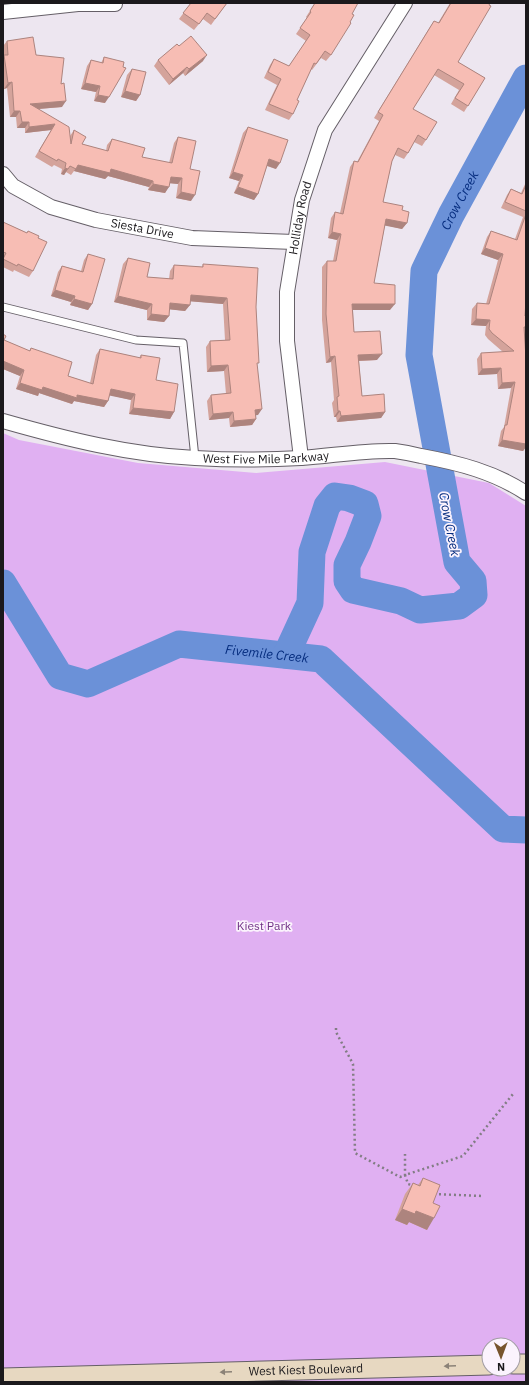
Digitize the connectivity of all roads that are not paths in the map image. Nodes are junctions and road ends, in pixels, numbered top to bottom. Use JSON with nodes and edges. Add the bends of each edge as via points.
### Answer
{"nodes":[{"id":1,"x":405,"y":3,"type":"edge"},
{"id":2,"x":115,"y":4,"type":"dead end"},
{"id":3,"x":3,"y":12,"type":"edge"},
{"id":4,"x":3,"y":174,"type":"edge"},
{"id":5,"x":294,"y":242,"type":"junction"},
{"id":6,"x":3,"y":307,"type":"edge"},
{"id":7,"x":3,"y":421,"type":"edge"},
{"id":8,"x":195,"y":458,"type":"junction"},
{"id":9,"x":301,"y":458,"type":"junction"},
{"id":10,"x":526,"y":493,"type":"edge"},
{"id":11,"x":481,"y":1366,"type":"edge"},
{"id":12,"x":350,"y":1375,"type":"edge"},
{"id":13,"x":3,"y":1378,"type":"edge"}],
"edges":[{"from":1,"to":5,"type":"street","name":"Holliday Road","via":[[325,130],[302,200]]},
{"from":2,"to":3,"type":"street","via":[[78,4]]},
{"from":4,"to":5,"type":"street","name":"Siesta Drive","via":[[13,186],[52,207],[96,220],[192,238]]},
{"from":5,"to":9,"type":"street","name":"Holliday Road","via":[[287,292],[288,341]]},
{"from":6,"to":8,"type":"lane","via":[[136,340],[183,342]]},
{"from":7,"to":8,"type":"street","name":"West Five Mile Parkway","via":[[114,448]]},
{"from":8,"to":9,"type":"street","name":"West Five Mile Parkway"},
{"from":9,"to":10,"type":"street","name":"West Five Mile Parkway","via":[[396,451],[478,469]]},
{"from":11,"to":12,"type":"main road","name":"West Kiest Boulevard","one_way":true},
{"from":12,"to":13,"type":"main road","name":"West Kiest Boulevard","one_way":true}]}
